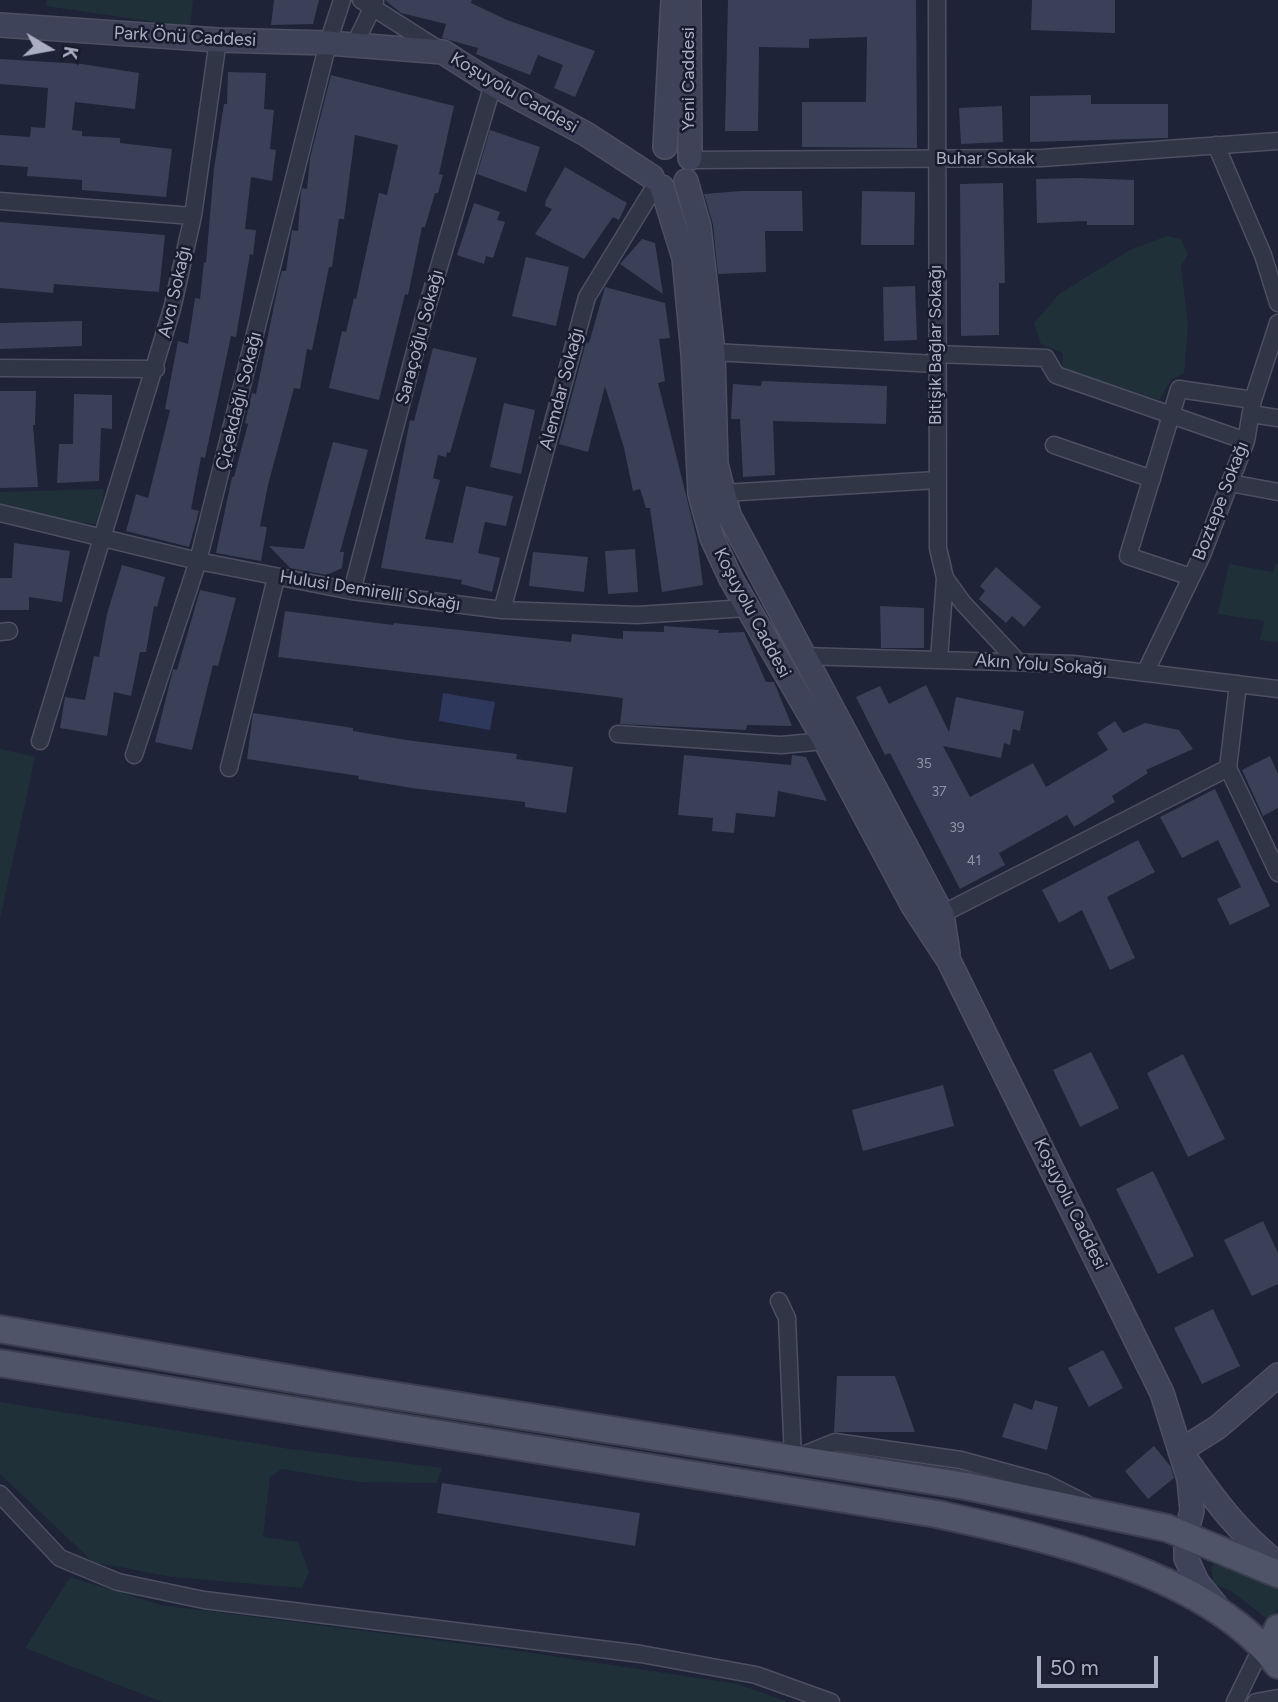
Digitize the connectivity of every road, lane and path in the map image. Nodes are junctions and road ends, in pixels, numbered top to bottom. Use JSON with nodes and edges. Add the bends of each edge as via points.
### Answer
{"nodes":[{"id":1,"x":342,"y":0,"type":"edge"},
{"id":2,"x":673,"y":0,"type":"edge"},
{"id":3,"x":689,"y":0,"type":"edge"},
{"id":4,"x":937,"y":0,"type":"edge"},
{"id":5,"x":369,"y":3,"type":"edge"},
{"id":6,"x":0,"y":24,"type":"edge"},
{"id":7,"x":218,"y":40,"type":"junction"},
{"id":8,"x":328,"y":43,"type":"junction"},
{"id":9,"x":354,"y":46,"type":"junction"},
{"id":10,"x":443,"y":52,"type":"junction"},
{"id":11,"x":493,"y":84,"type":"junction"},
{"id":12,"x":1278,"y":141,"type":"edge"},
{"id":13,"x":1216,"y":145,"type":"junction"},
{"id":14,"x":936,"y":159,"type":"junction"},
{"id":15,"x":689,"y":167,"type":"junction"},
{"id":16,"x":657,"y":170,"type":"junction"},
{"id":17,"x":0,"y":201,"type":"edge"},
{"id":18,"x":193,"y":216,"type":"junction"},
{"id":19,"x":1278,"y":303,"type":"edge"},
{"id":20,"x":1278,"y":323,"type":"edge"},
{"id":21,"x":703,"y":353,"type":"junction"},
{"id":22,"x":936,"y":359,"type":"junction"},
{"id":23,"x":0,"y":368,"type":"edge"},
{"id":24,"x":156,"y":369,"type":"junction"},
{"id":25,"x":1252,"y":407,"type":"junction"},
{"id":26,"x":1172,"y":415,"type":"junction"},
{"id":27,"x":1278,"y":418,"type":"edge"},
{"id":28,"x":1246,"y":441,"type":"junction"},
{"id":29,"x":1054,"y":445,"type":"dead end"},
{"id":30,"x":937,"y":480,"type":"junction"},
{"id":31,"x":1152,"y":480,"type":"junction"},
{"id":32,"x":1230,"y":483,"type":"junction"},
{"id":33,"x":1278,"y":492,"type":"edge"},
{"id":34,"x":711,"y":494,"type":"junction"},
{"id":35,"x":0,"y":513,"type":"edge"},
{"id":36,"x":103,"y":537,"type":"junction"},
{"id":37,"x":198,"y":561,"type":"junction"},
{"id":38,"x":1191,"y":577,"type":"junction"},
{"id":39,"x":276,"y":578,"type":"junction"},
{"id":40,"x":945,"y":578,"type":"junction"},
{"id":41,"x":352,"y":592,"type":"junction"},
{"id":42,"x":747,"y":608,"type":"junction"},
{"id":43,"x":502,"y":610,"type":"junction"},
{"id":44,"x":802,"y":656,"type":"junction"},
{"id":45,"x":939,"y":659,"type":"junction"},
{"id":46,"x":1018,"y":662,"type":"junction"},
{"id":47,"x":782,"y":671,"type":"junction"},
{"id":48,"x":1146,"y":673,"type":"junction"},
{"id":49,"x":1238,"y":684,"type":"junction"},
{"id":50,"x":1278,"y":689,"type":"edge"},
{"id":51,"x":618,"y":734,"type":"dead end"},
{"id":52,"x":40,"y":741,"type":"dead end"},
{"id":53,"x":825,"y":741,"type":"junction"},
{"id":54,"x":134,"y":755,"type":"dead end"},
{"id":55,"x":229,"y":768,"type":"dead end"},
{"id":56,"x":1228,"y":768,"type":"junction"},
{"id":57,"x":1278,"y":873,"type":"edge"},
{"id":58,"x":942,"y":914,"type":"junction"},
{"id":59,"x":949,"y":961,"type":"junction"},
{"id":60,"x":779,"y":1301,"type":"dead end"},
{"id":61,"x":0,"y":1329,"type":"edge"},
{"id":62,"x":0,"y":1363,"type":"edge"},
{"id":63,"x":1278,"y":1375,"type":"edge"},
{"id":64,"x":1181,"y":1451,"type":"junction"},
{"id":65,"x":793,"y":1459,"type":"junction"},
{"id":66,"x":0,"y":1494,"type":"edge"},
{"id":67,"x":1186,"y":1534,"type":"junction"},
{"id":68,"x":1278,"y":1564,"type":"edge"},
{"id":69,"x":1278,"y":1574,"type":"edge"},
{"id":70,"x":1227,"y":1619,"type":"junction"},
{"id":71,"x":1275,"y":1648,"type":"edge"},
{"id":72,"x":1278,"y":1698,"type":"edge"},
{"id":73,"x":831,"y":1702,"type":"edge"},
{"id":74,"x":1236,"y":1702,"type":"edge"},
{"id":75,"x":1256,"y":1702,"type":"edge"}],
"edges":[{"from":1,"to":8,"type":"street","name":"Çiçekdağlı Sokağı"},
{"from":2,"to":16,"type":"street","name":"Yeni Caddesi"},
{"from":3,"to":15,"type":"street","name":"Yeni Caddesi"},
{"from":4,"to":14,"type":"street","name":"Bitişik Bağlar Sokağı"},
{"from":5,"to":9,"type":"street"},
{"from":5,"to":10,"type":"street","name":"Koşuyolu Caddesi"},
{"from":6,"to":7,"type":"street","name":"Park Önü Caddesi"},
{"from":7,"to":8,"type":"street","name":"Park Önü Caddesi"},
{"from":7,"to":18,"type":"street","name":"Avcı Sokağı"},
{"from":8,"to":9,"type":"street","name":"Koşuyolu Caddesi"},
{"from":8,"to":37,"type":"street","name":"Çiçekdağlı Sokağı"},
{"from":9,"to":10,"type":"street","name":"Koşuyolu Caddesi"},
{"from":10,"to":11,"type":"street","name":"Koşuyolu Caddesi"},
{"from":11,"to":16,"type":"street","name":"Koşuyolu Caddesi"},
{"from":11,"to":41,"type":"street","name":"Saraçoğlu Sokağı","via":[[423,321]]},
{"from":12,"to":13,"type":"street","name":"Buhar Sokak"},
{"from":13,"to":14,"type":"street","name":"Buhar Sokak","via":[[1042,158]]},
{"from":13,"to":19,"type":"street","via":[[1263,255]]},
{"from":14,"to":15,"type":"street","name":"Buhar Sokak"},
{"from":14,"to":22,"type":"street","name":"Bitişik Bağlar Sokağı"},
{"from":15,"to":16,"type":"street","via":[[673,188]]},
{"from":15,"to":16,"type":"street","via":[[682,149]]},
{"from":15,"to":21,"type":"street","name":"Koşuyolu Caddesi","via":[[699,227]]},
{"from":16,"to":21,"type":"street","name":"Koşuyolu Caddesi","via":[[684,258]]},
{"from":16,"to":43,"type":"street","name":"Alemdar Sokağı","via":[[587,297]]},
{"from":17,"to":18,"type":"street"},
{"from":18,"to":24,"type":"street","name":"Avcı Sokağı"},
{"from":20,"to":25,"type":"street","name":"Boztepe Sokağı"},
{"from":21,"to":22,"type":"street"},
{"from":21,"to":34,"type":"street","name":"Koşuyolu Caddesi"},
{"from":22,"to":26,"type":"street","via":[[1046,358],[1056,375]]},
{"from":22,"to":30,"type":"street","name":"Bitişik Bağlar Sokağı"},
{"from":23,"to":24,"type":"street"},
{"from":24,"to":36,"type":"street","name":"Avcı Sokağı"},
{"from":25,"to":26,"type":"street","via":[[1179,389]]},
{"from":25,"to":27,"type":"street"},
{"from":25,"to":28,"type":"street","name":"Boztepe Sokağı"},
{"from":26,"to":28,"type":"street"},
{"from":26,"to":31,"type":"street"},
{"from":28,"to":32,"type":"street","name":"Boztepe Sokağı"},
{"from":29,"to":31,"type":"street"},
{"from":30,"to":34,"type":"street"},
{"from":30,"to":40,"type":"street","name":"Bitişik Bağlar Sokağı","via":[[937,548]]},
{"from":31,"to":38,"type":"street","via":[[1128,556]]},
{"from":32,"to":33,"type":"street"},
{"from":32,"to":38,"type":"street","name":"Boztepe Sokağı"},
{"from":34,"to":42,"type":"street","name":"Koşuyolu Caddesi","via":[[712,538]]},
{"from":34,"to":44,"type":"street","name":"Koşuyolu Caddesi","via":[[729,515]]},
{"from":35,"to":36,"type":"street","name":"Hulusi Demirelli Sokağı"},
{"from":36,"to":37,"type":"street","name":"Hulusi Demirelli Sokağı"},
{"from":36,"to":52,"type":"street","name":"Avcı Sokağı"},
{"from":37,"to":39,"type":"street","name":"Hulusi Demirelli Sokağı"},
{"from":37,"to":54,"type":"street","name":"Çiçekdağlı Sokağı"},
{"from":38,"to":48,"type":"street","name":"Boztepe Sokağı"},
{"from":39,"to":41,"type":"street","name":"Hulusi Demirelli Sokağı"},
{"from":39,"to":55,"type":"street"},
{"from":40,"to":45,"type":"street"},
{"from":40,"to":46,"type":"street","name":"Bitişik Bağlar Sokağı"},
{"from":41,"to":43,"type":"street","name":"Hulusi Demirelli Sokağı"},
{"from":42,"to":43,"type":"street","name":"Hulusi Demirelli Sokağı","via":[[638,615]]},
{"from":42,"to":47,"type":"street","name":"Koşuyolu Caddesi"},
{"from":44,"to":45,"type":"street","name":"Akın Yolu Sokağı"},
{"from":44,"to":47,"type":"street"},
{"from":44,"to":58,"type":"street","name":"Koşuyolu Caddesi"},
{"from":45,"to":46,"type":"street","name":"Akın Yolu Sokağı"},
{"from":46,"to":48,"type":"street","name":"Akın Yolu Sokağı"},
{"from":47,"to":53,"type":"street","name":"Koşuyolu Caddesi"},
{"from":48,"to":49,"type":"street","name":"Akın Yolu Sokağı"},
{"from":49,"to":50,"type":"street","name":"Akın Yolu Sokağı"},
{"from":49,"to":56,"type":"street"},
{"from":51,"to":53,"type":"street","via":[[781,745]]},
{"from":53,"to":59,"type":"street","name":"Koşuyolu Caddesi","via":[[913,906]]},
{"from":56,"to":57,"type":"street"},
{"from":56,"to":58,"type":"street"},
{"from":58,"to":59,"type":"street","name":"Koşuyolu Caddesi"},
{"from":59,"to":64,"type":"street","name":"Koşuyolu Caddesi","via":[[1162,1393]]},
{"from":60,"to":65,"type":"street","via":[[787,1318]]},
{"from":61,"to":65,"type":"main road"},
{"from":62,"to":70,"type":"main road","via":[[937,1514],[1034,1536],[1136,1569],[1202,1601]]},
{"from":63,"to":64,"type":"street","via":[[1218,1427]]},
{"from":64,"to":67,"type":"street","via":[[1192,1511]]},
{"from":64,"to":68,"type":"street","via":[[1248,1541]]},
{"from":65,"to":67,"type":"main road","via":[[966,1486]]},
{"from":66,"to":73,"type":"street","via":[[60,1558],[118,1582],[205,1600],[641,1654],[756,1675]]},
{"from":67,"to":69,"type":"main road"},
{"from":67,"to":70,"type":"street","via":[[1186,1558],[1197,1582]]},
{"from":70,"to":71,"type":"main road"},
{"from":71,"to":74,"type":"street","via":[[1256,1659]]},
{"from":72,"to":75,"type":"street"}]}
